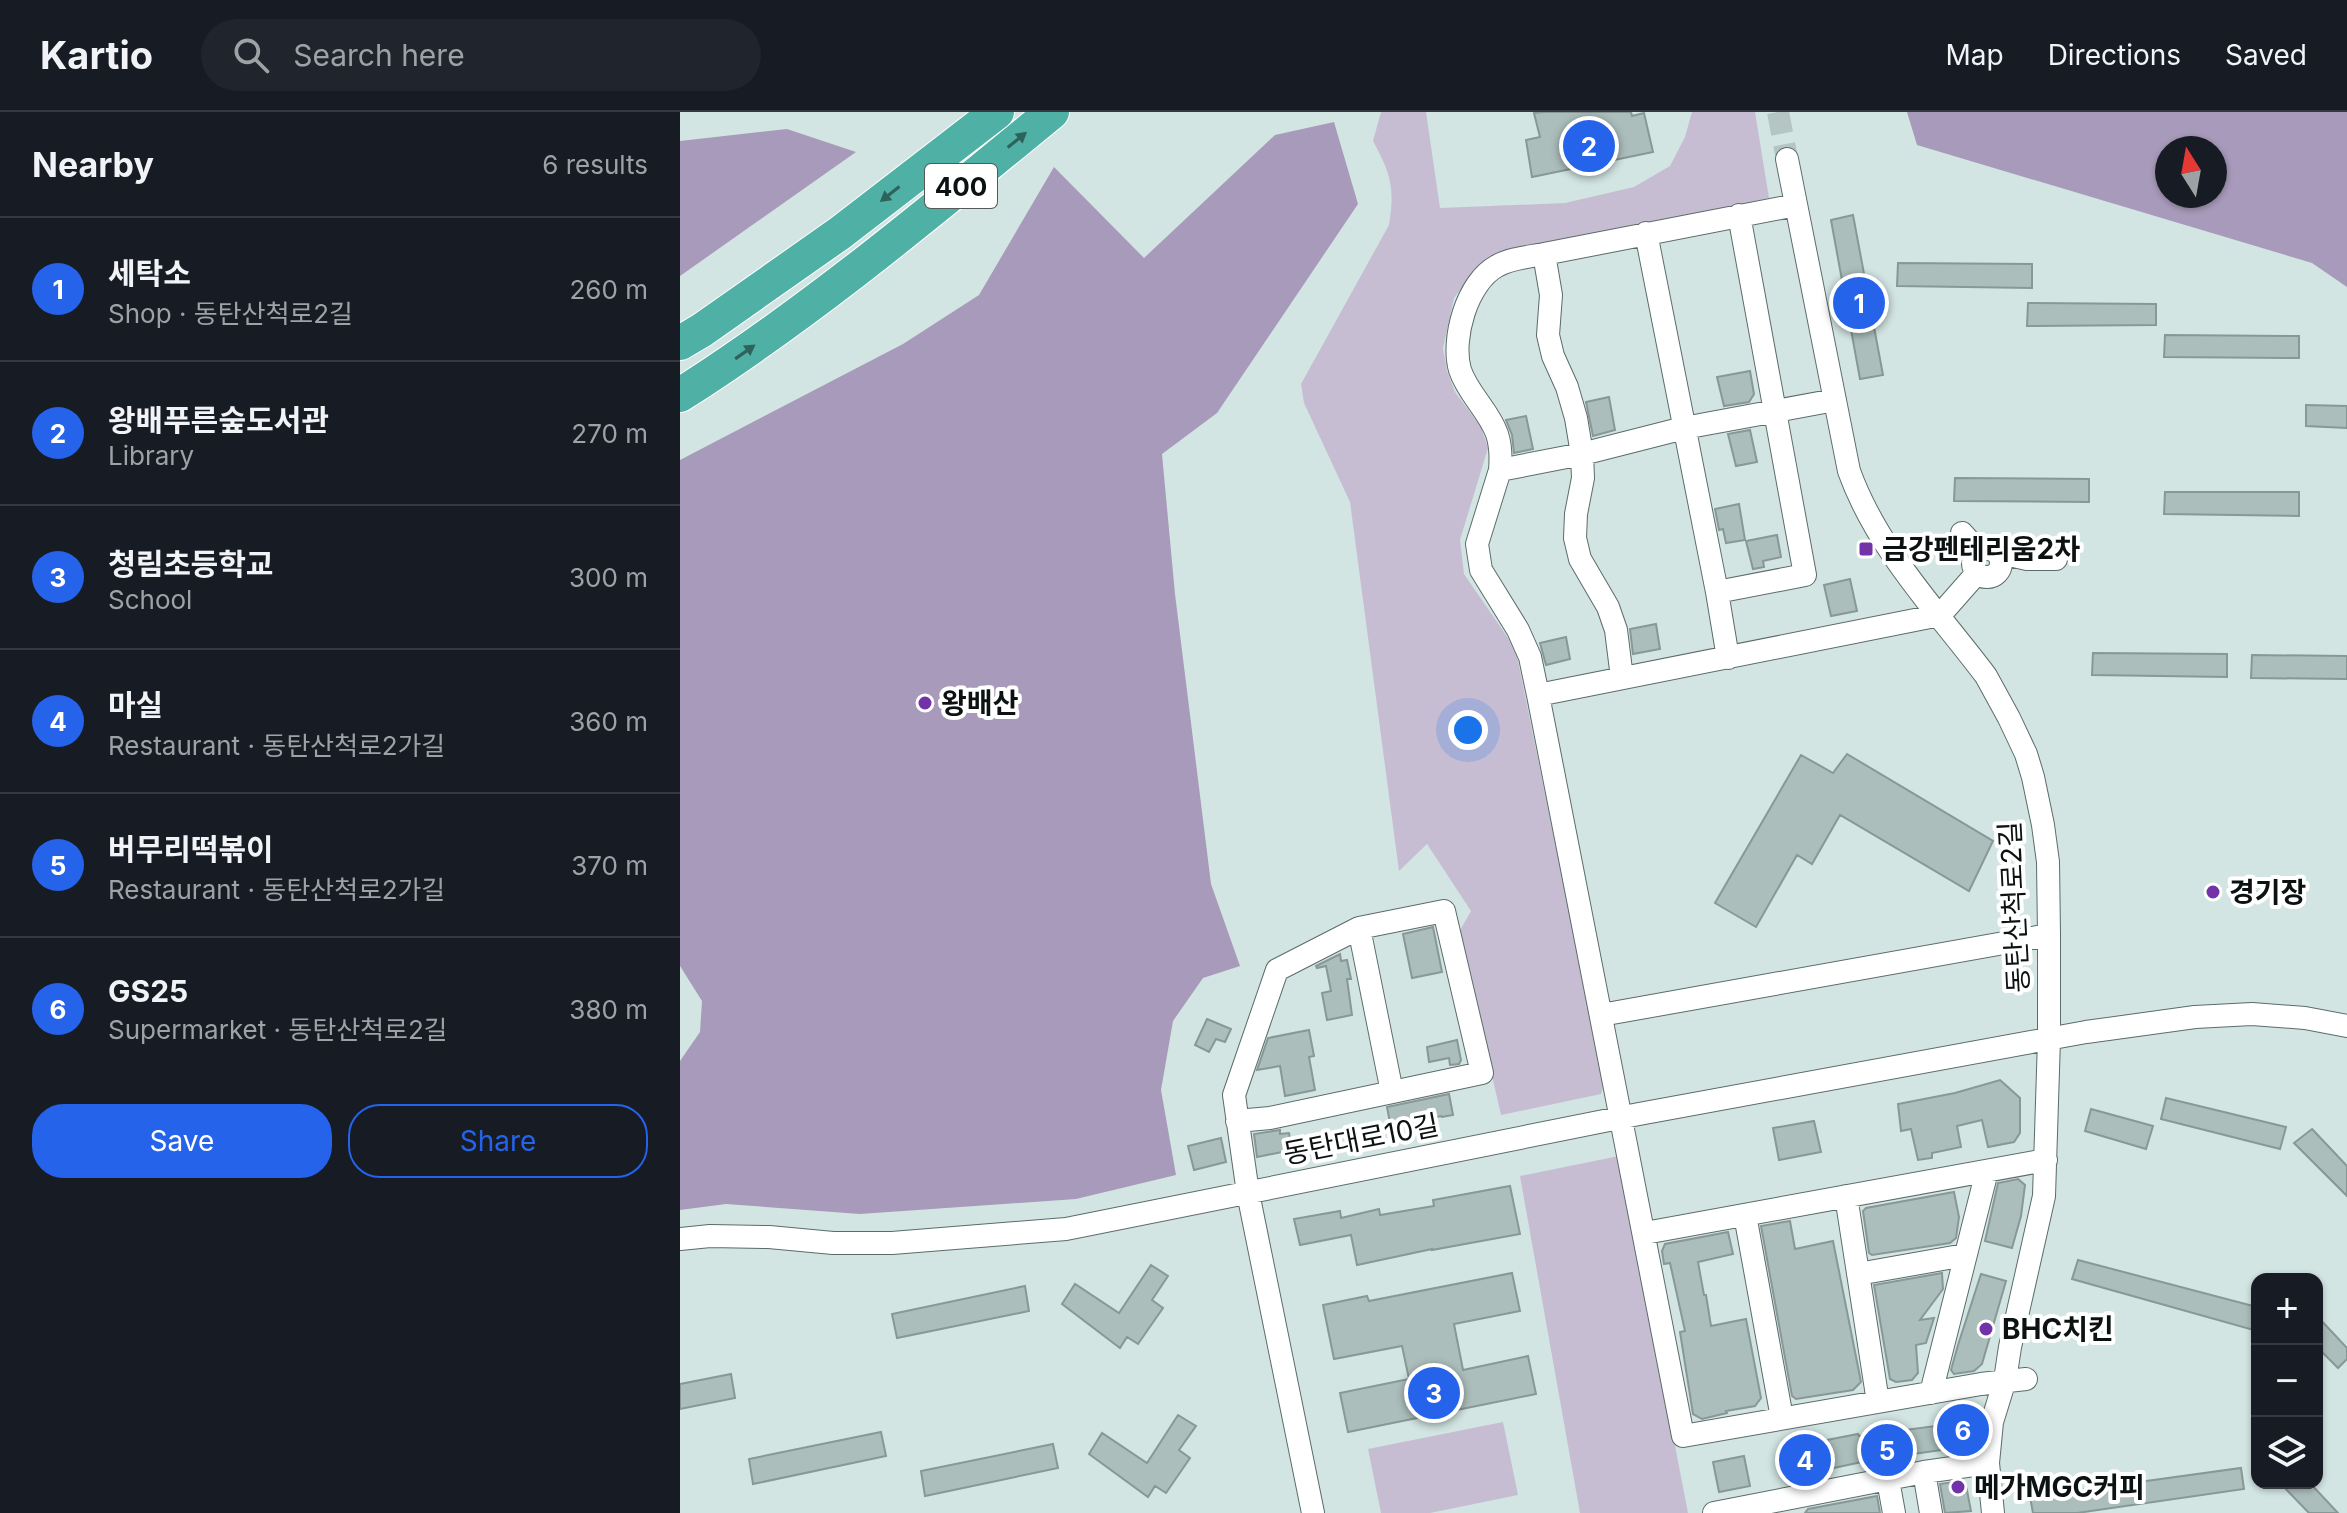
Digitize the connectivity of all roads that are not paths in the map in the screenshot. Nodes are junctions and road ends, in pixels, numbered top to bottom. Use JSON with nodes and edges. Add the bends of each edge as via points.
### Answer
{"nodes":[{"id":1,"x":997,"y":112,"type":"edge"},
{"id":2,"x":1052,"y":112,"type":"edge"},
{"id":3,"x":1787,"y":159,"type":"tunnel mouth"},
{"id":4,"x":1796,"y":205,"type":"junction"},
{"id":5,"x":1739,"y":215,"type":"junction"},
{"id":6,"x":1646,"y":233,"type":"junction"},
{"id":7,"x":1544,"y":254,"type":"junction"},
{"id":8,"x":680,"y":343,"type":"edge"},
{"id":9,"x":680,"y":395,"type":"edge"},
{"id":10,"x":1835,"y":400,"type":"junction"},
{"id":11,"x":1776,"y":410,"type":"junction"},
{"id":12,"x":1684,"y":428,"type":"junction"},
{"id":13,"x":1582,"y":454,"type":"junction"},
{"id":14,"x":1500,"y":470,"type":"junction"},
{"id":15,"x":1962,"y":533,"type":"dead end"},
{"id":16,"x":2056,"y":559,"type":"dead end"},
{"id":17,"x":1988,"y":562,"type":"junction"},
{"id":18,"x":1717,"y":592,"type":"junction"},
{"id":19,"x":1940,"y":615,"type":"junction"},
{"id":20,"x":1728,"y":658,"type":"junction"},
{"id":21,"x":1622,"y":678,"type":"junction"},
{"id":22,"x":1538,"y":695,"type":"junction"},
{"id":23,"x":1359,"y":928,"type":"junction"},
{"id":24,"x":2049,"y":935,"type":"junction"},
{"id":25,"x":1601,"y":1015,"type":"junction"},
{"id":26,"x":2347,"y":1026,"type":"edge"},
{"id":27,"x":2049,"y":1039,"type":"junction"},
{"id":28,"x":1392,"y":1092,"type":"junction"},
{"id":29,"x":1237,"y":1121,"type":"junction"},
{"id":30,"x":1623,"y":1126,"type":"junction"},
{"id":31,"x":2046,"y":1160,"type":"junction"},
{"id":32,"x":1987,"y":1171,"type":"junction"},
{"id":33,"x":1248,"y":1193,"type":"junction"},
{"id":34,"x":1846,"y":1196,"type":"junction"},
{"id":35,"x":1745,"y":1215,"type":"junction"},
{"id":36,"x":1645,"y":1233,"type":"junction"},
{"id":37,"x":680,"y":1239,"type":"edge"},
{"id":38,"x":1965,"y":1255,"type":"junction"},
{"id":39,"x":1858,"y":1274,"type":"junction"},
{"id":40,"x":2016,"y":1379,"type":"junction"},
{"id":41,"x":1931,"y":1393,"type":"junction"},
{"id":42,"x":1878,"y":1402,"type":"junction"},
{"id":43,"x":1782,"y":1418,"type":"junction"},
{"id":44,"x":1988,"y":1463,"type":"junction"},
{"id":45,"x":1924,"y":1472,"type":"junction"},
{"id":46,"x":1888,"y":1480,"type":"junction"},
{"id":47,"x":1799,"y":1505,"type":"edge"},
{"id":48,"x":1313,"y":1513,"type":"edge"},
{"id":49,"x":1714,"y":1513,"type":"edge"},
{"id":50,"x":1894,"y":1513,"type":"edge"},
{"id":51,"x":1931,"y":1513,"type":"edge"},
{"id":52,"x":1993,"y":1513,"type":"edge"}],
"edges":[{"from":1,"to":8,"type":"highway","number":"400","one_way":true,"via":[[840,233]]},
{"from":9,"to":2,"type":"highway","number":"400","one_way":true,"via":[[870,261]]},
{"from":3,"to":4,"type":"street","name":"동탄산척로2길"},
{"from":4,"to":5,"type":"street"},
{"from":4,"to":10,"type":"street","name":"동탄산척로2길"},
{"from":5,"to":6,"type":"street"},
{"from":5,"to":11,"type":"street"},
{"from":6,"to":7,"type":"street"},
{"from":6,"to":12,"type":"street"},
{"from":7,"to":13,"type":"street","via":[[1551,295],[1548,335],[1576,418]]},
{"from":7,"to":14,"type":"street","via":[[1496,266],[1478,283],[1456,347],[1460,371],[1497,432]]},
{"from":10,"to":11,"type":"street"},
{"from":10,"to":19,"type":"street","name":"동탄산척로2길","via":[[1849,471],[1867,514]]},
{"from":11,"to":12,"type":"street"},
{"from":11,"to":18,"type":"street","via":[[1805,575]]},
{"from":12,"to":13,"type":"street"},
{"from":12,"to":18,"type":"street"},
{"from":13,"to":14,"type":"street"},
{"from":13,"to":21,"type":"street","via":[[1575,538],[1616,630]]},
{"from":14,"to":22,"type":"street","via":[[1477,544],[1481,570],[1518,630]]},
{"from":15,"to":17,"type":"street"},
{"from":16,"to":17,"type":"street"},
{"from":17,"to":19,"type":"street"},
{"from":18,"to":20,"type":"street"},
{"from":19,"to":20,"type":"street"},
{"from":19,"to":24,"type":"street","name":"동탄산척로2길","via":[[1986,676],[2026,754],[2048,862]]},
{"from":20,"to":21,"type":"street"},
{"from":21,"to":22,"type":"street"},
{"from":22,"to":25,"type":"street"},
{"from":23,"to":28,"type":"street"},
{"from":23,"to":28,"type":"street","via":[[1444,911],[1482,1073]]},
{"from":23,"to":29,"type":"street","via":[[1277,970],[1234,1095]]},
{"from":24,"to":25,"type":"street"},
{"from":24,"to":27,"type":"street","name":"동탄산척로2길"},
{"from":25,"to":30,"type":"street"},
{"from":26,"to":27,"type":"street","name":"동탄대로10길","via":[[2252,1014]]},
{"from":27,"to":30,"type":"street","name":"동탄대로10길"},
{"from":27,"to":31,"type":"street","name":"동탄산척로2길"},
{"from":28,"to":29,"type":"street"},
{"from":29,"to":33,"type":"street"},
{"from":30,"to":33,"type":"street","name":"동탄대로10길"},
{"from":30,"to":36,"type":"street"},
{"from":31,"to":32,"type":"street"},
{"from":31,"to":40,"type":"street","name":"동탄산척로2길"},
{"from":32,"to":34,"type":"street"},
{"from":32,"to":38,"type":"street"},
{"from":33,"to":37,"type":"street","name":"동탄대로10길","via":[[1066,1229],[1019,1233],[892,1243]]},
{"from":33,"to":48,"type":"street"},
{"from":34,"to":35,"type":"street"},
{"from":34,"to":39,"type":"street"},
{"from":35,"to":36,"type":"street"},
{"from":35,"to":43,"type":"street"},
{"from":36,"to":43,"type":"street","via":[[1683,1436]]},
{"from":38,"to":39,"type":"street"},
{"from":38,"to":41,"type":"street"},
{"from":39,"to":42,"type":"street"},
{"from":40,"to":41,"type":"street"},
{"from":40,"to":44,"type":"street","name":"동탄산척로2길","via":[[1992,1422]]},
{"from":41,"to":42,"type":"street"},
{"from":42,"to":43,"type":"street"},
{"from":44,"to":45,"type":"street"},
{"from":44,"to":52,"type":"street","name":"동탄산척로2길"},
{"from":45,"to":46,"type":"street"},
{"from":45,"to":51,"type":"street"},
{"from":46,"to":47,"type":"street"},
{"from":46,"to":50,"type":"street"},
{"from":47,"to":49,"type":"street"}]}
